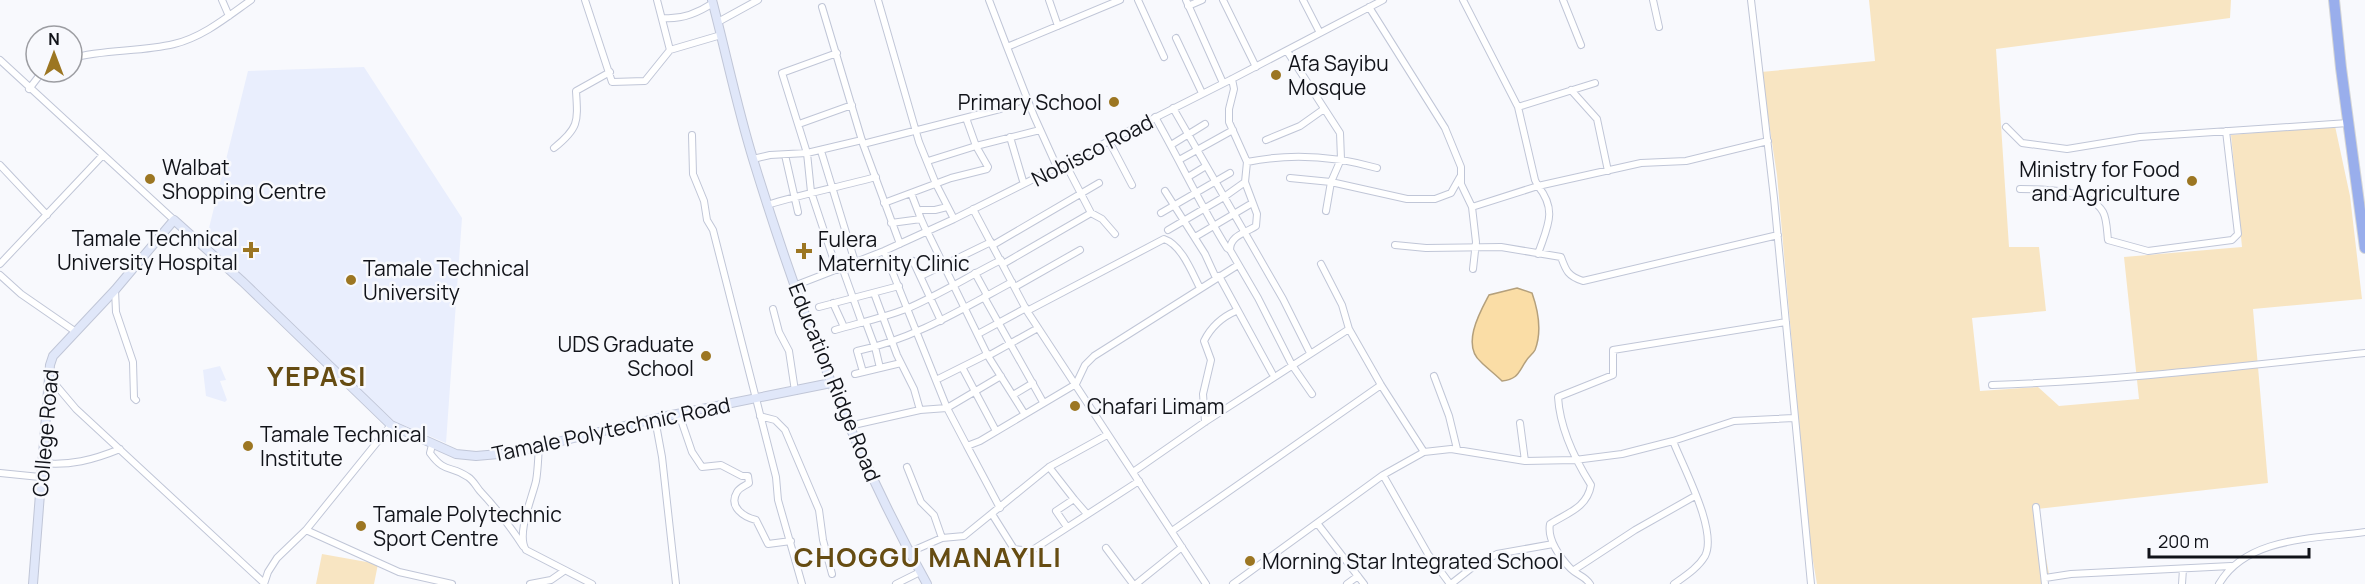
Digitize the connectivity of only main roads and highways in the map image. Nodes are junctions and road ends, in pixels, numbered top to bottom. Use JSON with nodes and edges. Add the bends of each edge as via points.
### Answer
{"nodes":[{"id":1,"x":2334,"y":0,"type":"edge"},
{"id":2,"x":2365,"y":248,"type":"edge"}],
"edges":[{"from":1,"to":2,"type":"highway"}]}
